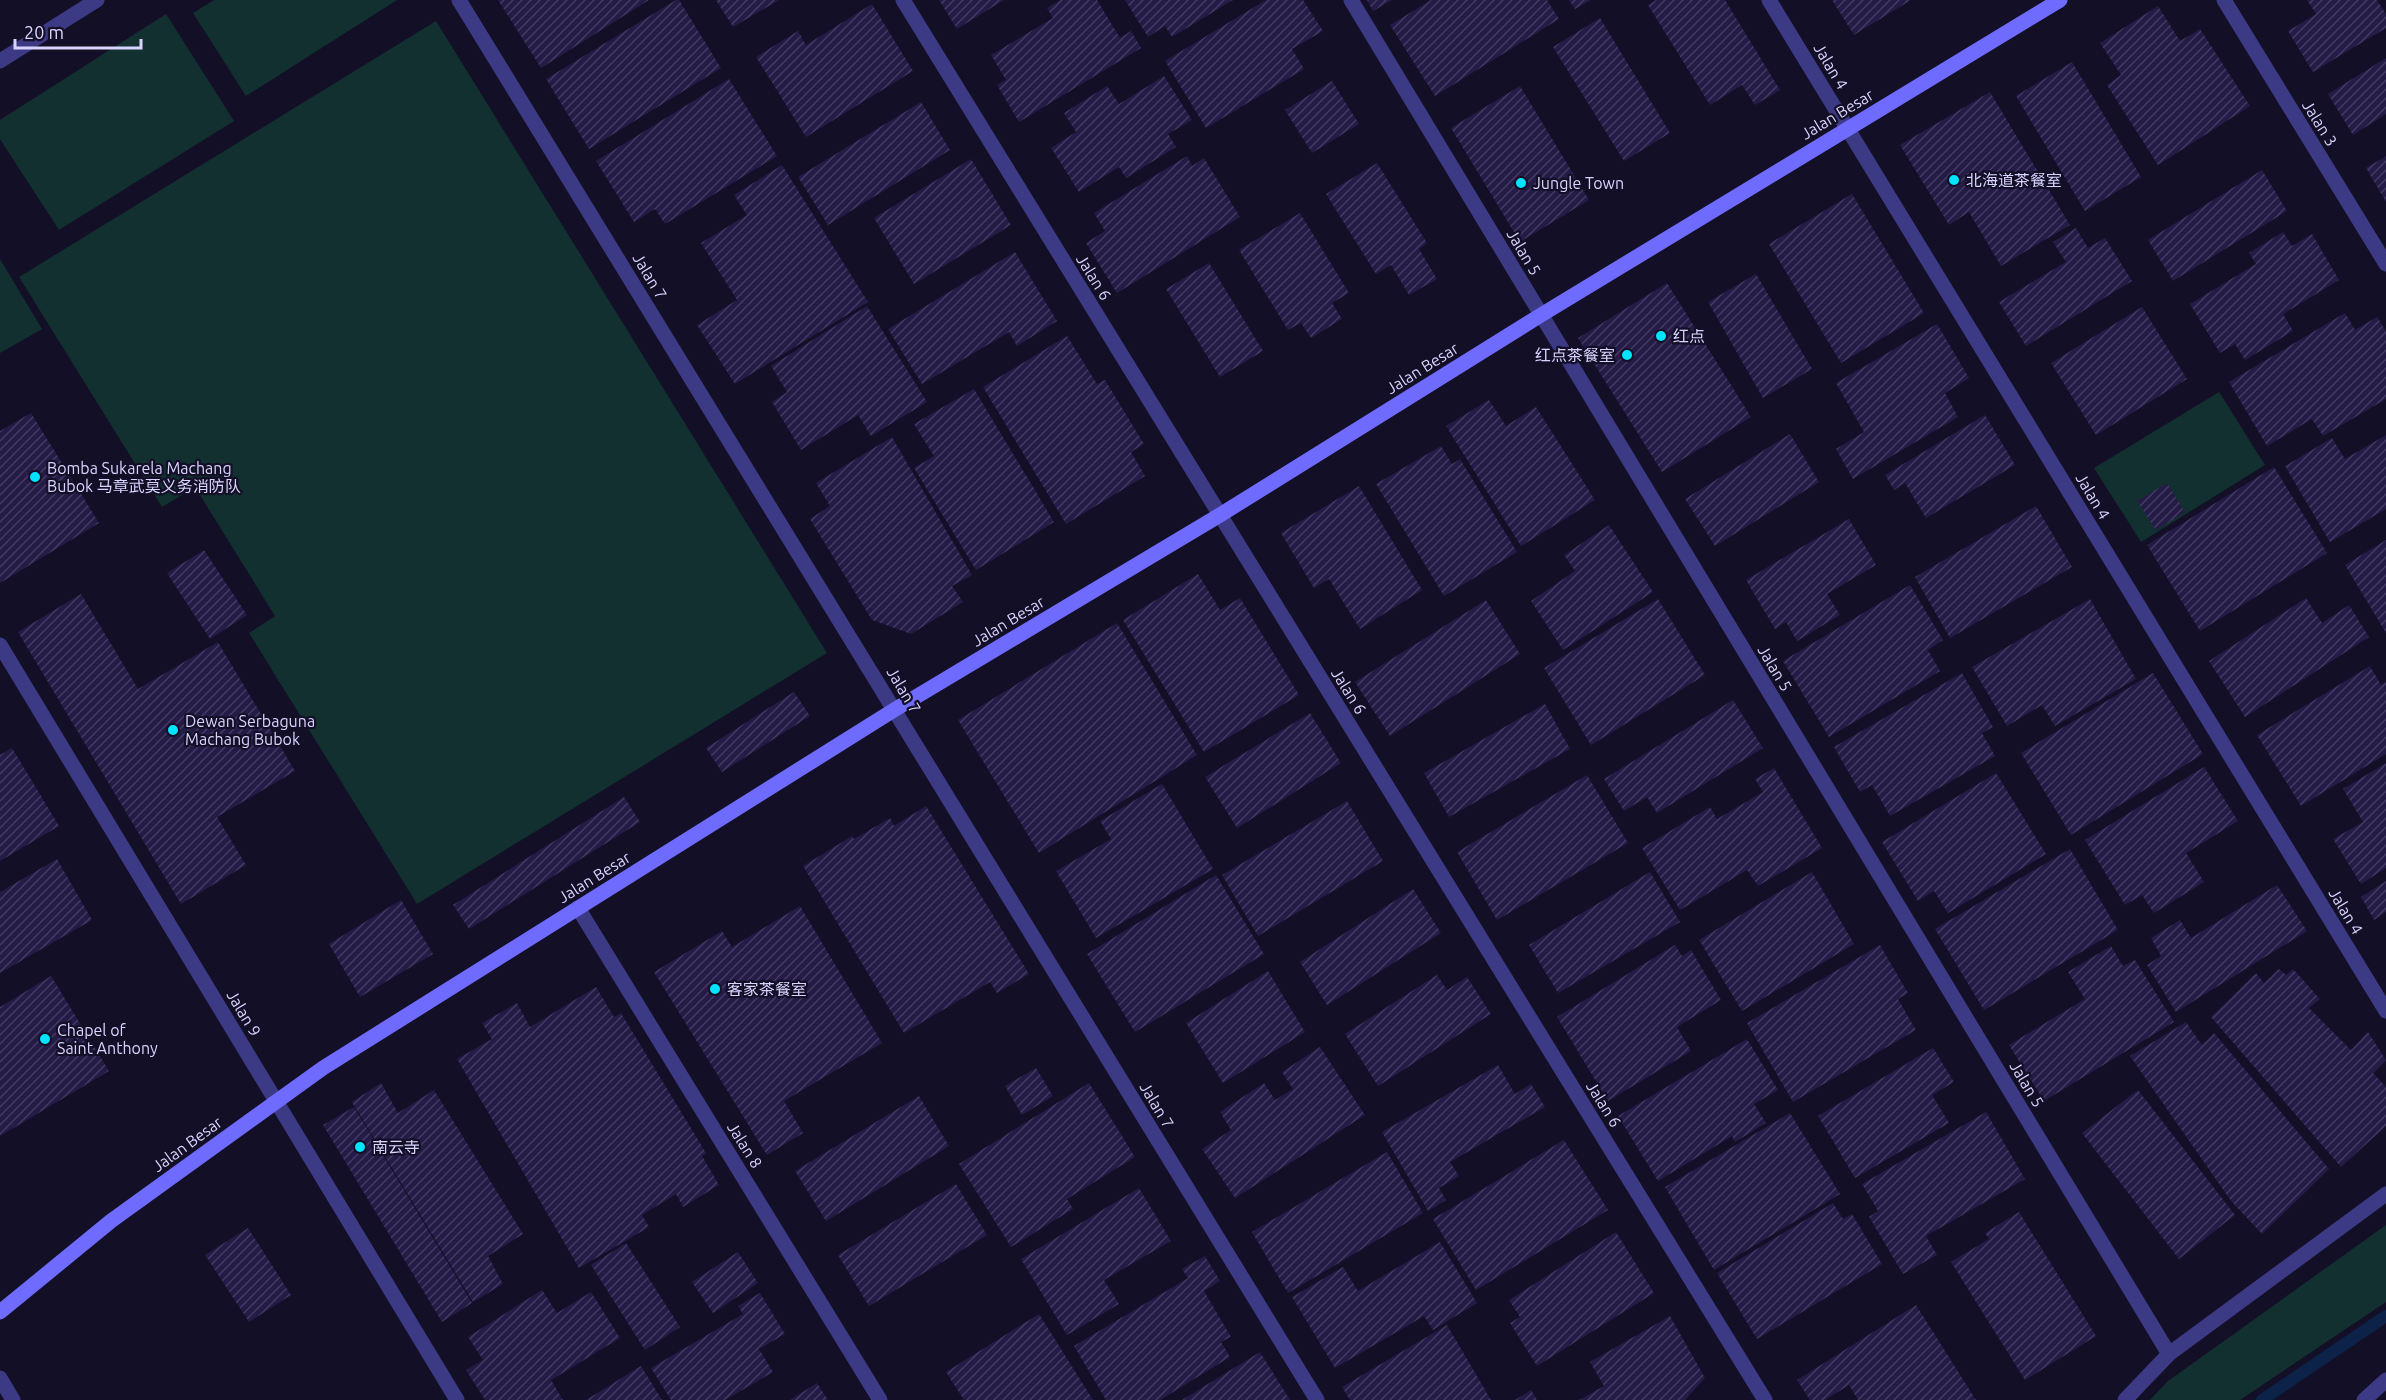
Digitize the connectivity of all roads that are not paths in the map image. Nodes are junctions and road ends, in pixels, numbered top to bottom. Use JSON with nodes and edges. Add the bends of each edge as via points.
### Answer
{"nodes":[{"id":1,"x":97,"y":0,"type":"edge"},
{"id":2,"x":459,"y":0,"type":"edge"},
{"id":3,"x":903,"y":0,"type":"edge"},
{"id":4,"x":1351,"y":0,"type":"edge"},
{"id":5,"x":1769,"y":0,"type":"edge"},
{"id":6,"x":2060,"y":0,"type":"edge"},
{"id":7,"x":2224,"y":0,"type":"edge"},
{"id":8,"x":0,"y":61,"type":"edge"},
{"id":9,"x":1848,"y":129,"type":"junction"},
{"id":10,"x":2386,"y":264,"type":"edge"},
{"id":11,"x":1541,"y":315,"type":"junction"},
{"id":12,"x":1220,"y":515,"type":"junction"},
{"id":13,"x":0,"y":645,"type":"edge"},
{"id":14,"x":894,"y":710,"type":"junction"},
{"id":15,"x":578,"y":908,"type":"junction"},
{"id":16,"x":2386,"y":1011,"type":"edge"},
{"id":17,"x":276,"y":1101,"type":"junction"},
{"id":18,"x":2386,"y":1194,"type":"edge"},
{"id":19,"x":0,"y":1312,"type":"edge"},
{"id":20,"x":2169,"y":1354,"type":"junction"},
{"id":21,"x":0,"y":1378,"type":"edge"},
{"id":22,"x":2386,"y":1380,"type":"edge"},
{"id":23,"x":13,"y":1400,"type":"edge"},
{"id":24,"x":457,"y":1400,"type":"edge"},
{"id":25,"x":880,"y":1400,"type":"edge"},
{"id":26,"x":1317,"y":1400,"type":"edge"},
{"id":27,"x":1765,"y":1400,"type":"edge"},
{"id":28,"x":2125,"y":1400,"type":"edge"},
{"id":29,"x":2364,"y":1400,"type":"edge"}],
"edges":[{"from":1,"to":8,"type":"street"},
{"from":2,"to":14,"type":"street","name":"Jalan 7"},
{"from":3,"to":12,"type":"street","name":"Jalan 6"},
{"from":4,"to":11,"type":"street","name":"Jalan 5"},
{"from":5,"to":9,"type":"street","name":"Jalan 4"},
{"from":6,"to":9,"type":"main road","name":"Jalan Besar"},
{"from":7,"to":10,"type":"street","name":"Jalan 3"},
{"from":9,"to":11,"type":"main road","name":"Jalan Besar"},
{"from":9,"to":16,"type":"street","name":"Jalan 4"},
{"from":11,"to":12,"type":"main road","name":"Jalan Besar"},
{"from":11,"to":20,"type":"street","name":"Jalan 5"},
{"from":12,"to":14,"type":"main road","name":"Jalan Besar"},
{"from":12,"to":27,"type":"street","name":"Jalan 6"},
{"from":13,"to":17,"type":"street","name":"Jalan 9"},
{"from":14,"to":15,"type":"main road","name":"Jalan Besar"},
{"from":14,"to":26,"type":"street","name":"Jalan 7"},
{"from":15,"to":17,"type":"main road","name":"Jalan Besar"},
{"from":15,"to":25,"type":"street","name":"Jalan 8"},
{"from":17,"to":19,"type":"main road","name":"Jalan Besar","via":[[111,1221]]},
{"from":17,"to":24,"type":"street","name":"Jalan 9"},
{"from":18,"to":20,"type":"street"},
{"from":20,"to":28,"type":"street"},
{"from":21,"to":23,"type":"street"},
{"from":22,"to":29,"type":"street"}]}
